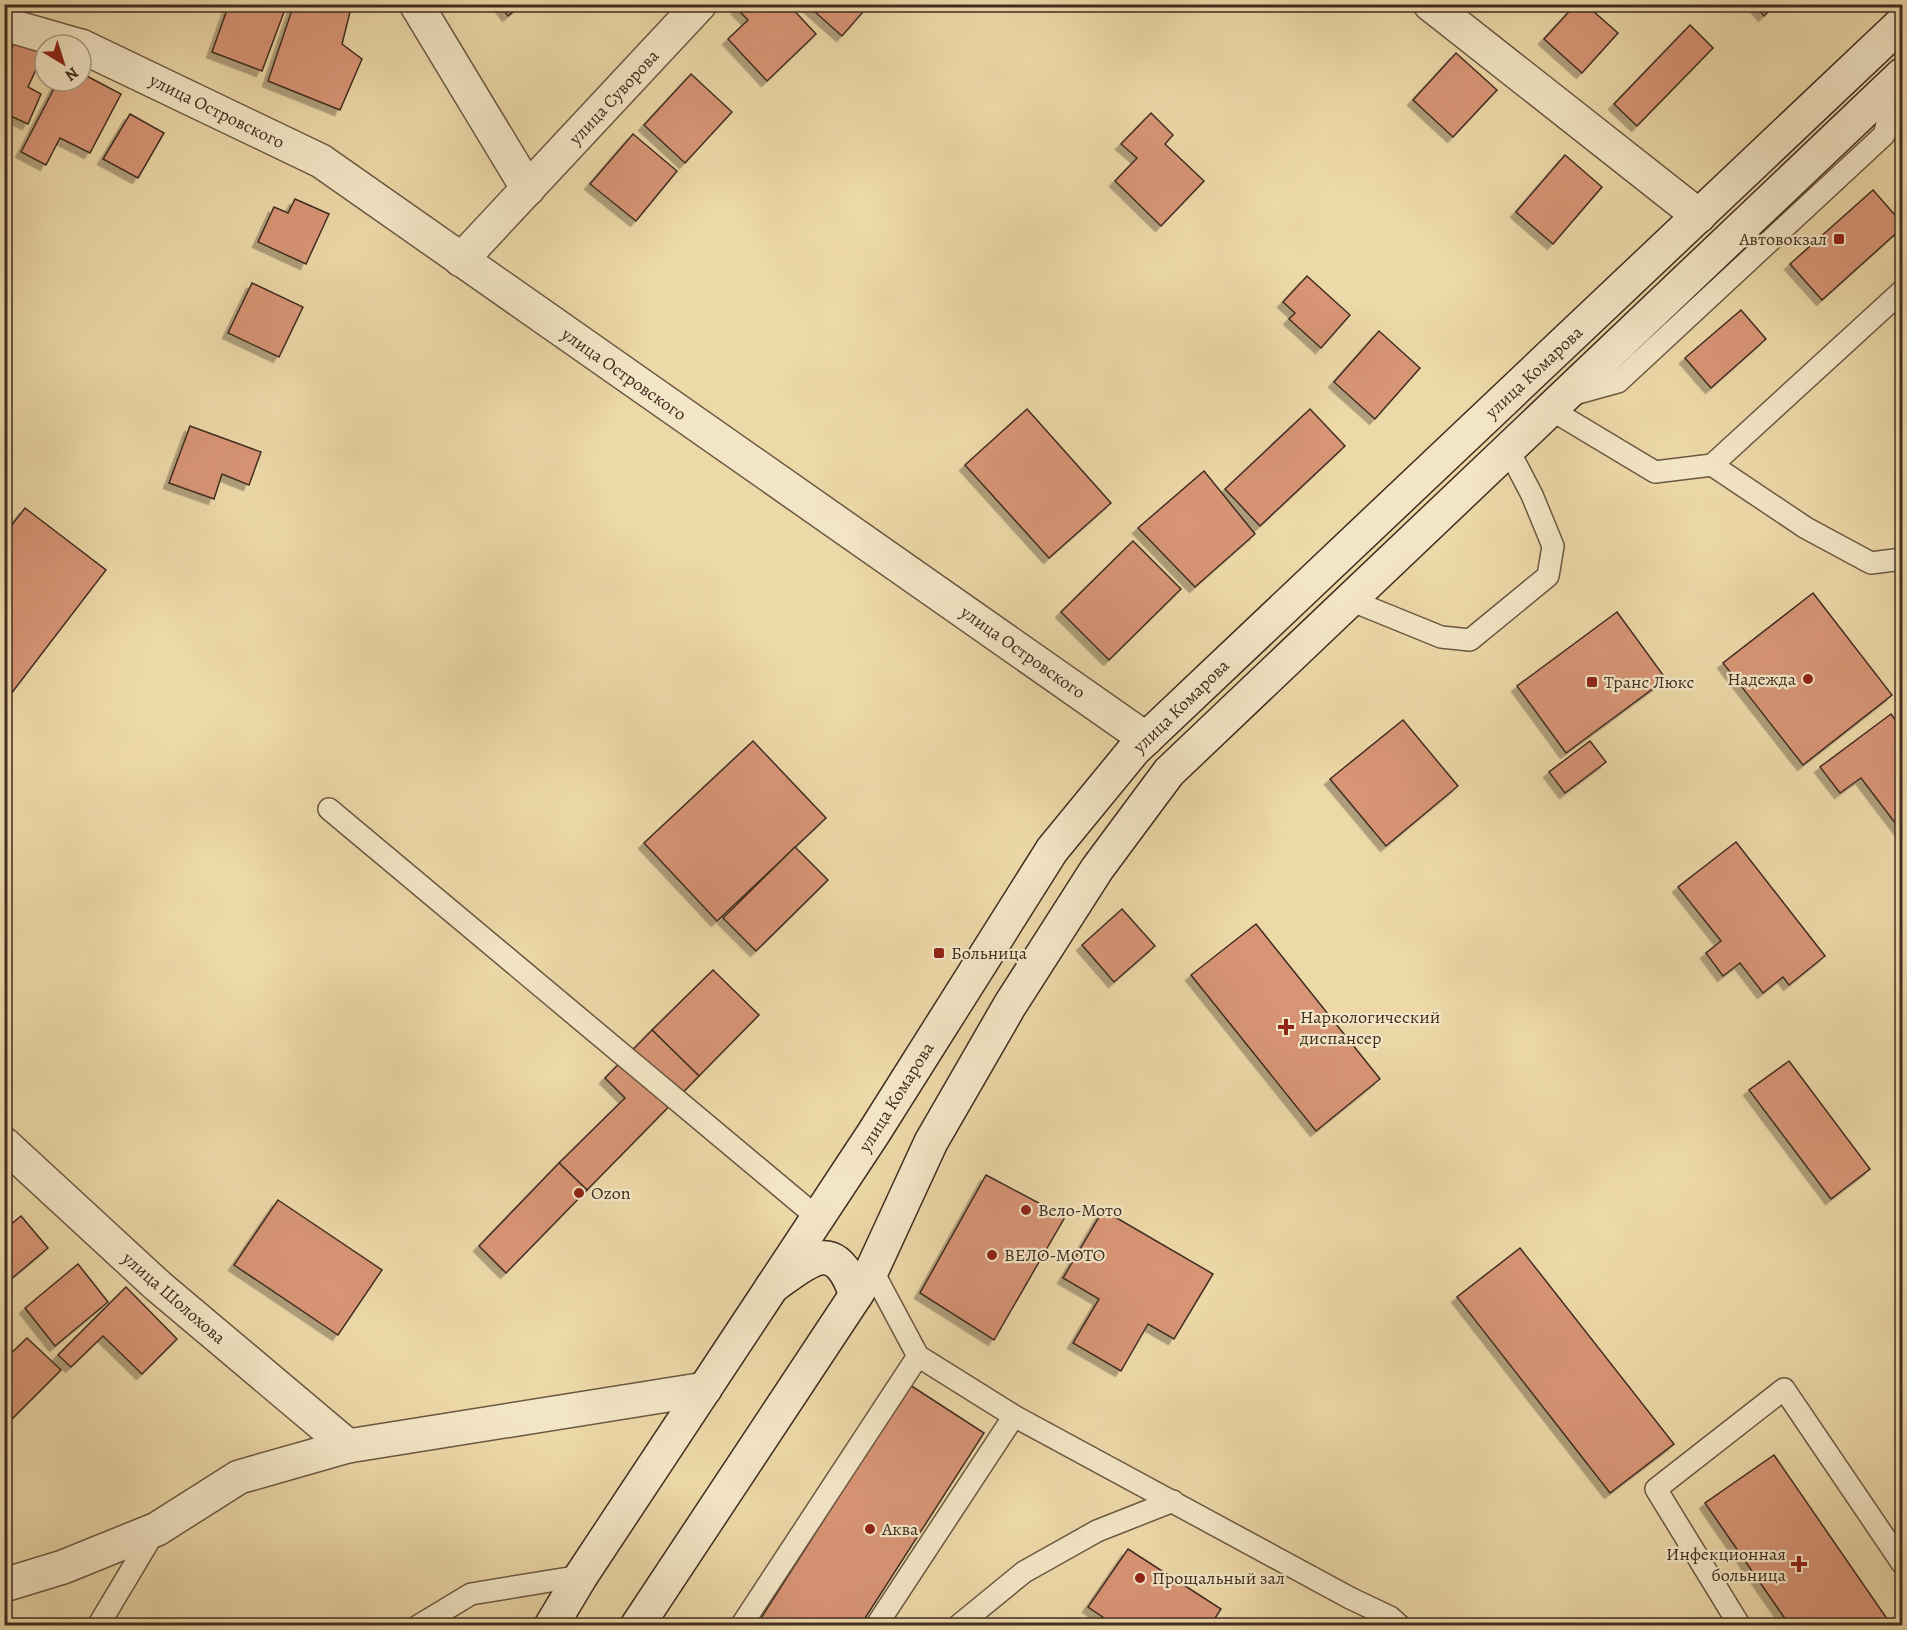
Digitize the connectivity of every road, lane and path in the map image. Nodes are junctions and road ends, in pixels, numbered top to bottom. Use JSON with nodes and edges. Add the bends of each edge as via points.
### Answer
{"nodes":[{"id":1,"x":416,"y":4,"type":"edge"},
{"id":2,"x":700,"y":4,"type":"edge"},
{"id":3,"x":1430,"y":4,"type":"edge"},
{"id":4,"x":1902,"y":23,"type":"edge"},
{"id":5,"x":4,"y":24,"type":"edge"},
{"id":6,"x":35,"y":33,"type":"edge"},
{"id":7,"x":93,"y":53,"type":"edge"},
{"id":8,"x":1901,"y":77,"type":"edge"},
{"id":9,"x":528,"y":189,"type":"junction"},
{"id":10,"x":1699,"y":216,"type":"junction"},
{"id":11,"x":461,"y":260,"type":"junction"},
{"id":12,"x":1902,"y":291,"type":"edge"},
{"id":13,"x":1556,"y":404,"type":"junction"},
{"id":14,"x":1508,"y":449,"type":"junction"},
{"id":15,"x":1712,"y":465,"type":"junction"},
{"id":16,"x":1902,"y":559,"type":"edge"},
{"id":17,"x":1350,"y":600,"type":"junction"},
{"id":18,"x":1146,"y":739,"type":"junction"},
{"id":19,"x":329,"y":809,"type":"dead end"},
{"id":20,"x":4,"y":1144,"type":"edge"},
{"id":21,"x":818,"y":1218,"type":"junction"},
{"id":22,"x":864,"y":1282,"type":"junction"},
{"id":23,"x":772,"y":1287,"type":"junction"},
{"id":24,"x":918,"y":1356,"type":"junction"},
{"id":25,"x":705,"y":1389,"type":"junction"},
{"id":26,"x":1014,"y":1416,"type":"junction"},
{"id":27,"x":348,"y":1446,"type":"junction"},
{"id":28,"x":1173,"y":1501,"type":"junction"},
{"id":29,"x":157,"y":1528,"type":"junction"},
{"id":30,"x":1902,"y":1563,"type":"edge"},
{"id":31,"x":581,"y":1576,"type":"junction"},
{"id":32,"x":6,"y":1582,"type":"edge"},
{"id":33,"x":98,"y":1626,"type":"edge"},
{"id":34,"x":418,"y":1626,"type":"edge"},
{"id":35,"x":551,"y":1626,"type":"edge"},
{"id":36,"x":638,"y":1626,"type":"edge"},
{"id":37,"x":741,"y":1626,"type":"edge"},
{"id":38,"x":876,"y":1626,"type":"edge"},
{"id":39,"x":958,"y":1626,"type":"edge"},
{"id":40,"x":1400,"y":1626,"type":"edge"},
{"id":41,"x":1740,"y":1626,"type":"edge"}],
"edges":[{"from":1,"to":9,"type":"street"},
{"from":2,"to":9,"type":"street","name":"улица Суворова"},
{"from":3,"to":10,"type":"street"},
{"from":4,"to":10,"type":"street","name":"улица Комарова"},
{"from":5,"to":6,"type":"street","name":"улица Островского"},
{"from":7,"to":11,"type":"street","name":"улица Островского","via":[[321,161]]},
{"from":8,"to":13,"type":"street","name":"улица Комарова"},
{"from":9,"to":11,"type":"street","name":"улица Суворова"},
{"from":10,"to":18,"type":"street","name":"улица Комарова"},
{"from":11,"to":18,"type":"street","name":"улица Островского"},
{"from":12,"to":15,"type":"lane"},
{"from":13,"to":14,"type":"street","name":"улица Комарова"},
{"from":13,"to":15,"type":"lane","via":[[1655,472]]},
{"from":14,"to":17,"type":"street","name":"улица Комарова"},
{"from":14,"to":17,"type":"lane","via":[[1553,546],[1548,576],[1470,640],[1441,638]]},
{"from":15,"to":16,"type":"lane","via":[[1806,528],[1871,563]]},
{"from":17,"to":22,"type":"street","name":"улица Комарова","via":[[1169,772],[1098,869],[1010,1005],[931,1142]]},
{"from":18,"to":21,"type":"street","name":"улица Комарова","via":[[1052,850]]},
{"from":19,"to":21,"type":"lane"},
{"from":20,"to":27,"type":"street","name":"улица Шолохова","via":[[158,1286]]},
{"from":21,"to":23,"type":"street","name":"улица Комарова"},
{"from":22,"to":23,"type":"street","via":[[850,1277],[839,1263],[828,1258],[809,1260]]},
{"from":22,"to":24,"type":"lane"},
{"from":22,"to":36,"type":"street","name":"улица Комарова"},
{"from":23,"to":25,"type":"street","name":"улица Комарова"},
{"from":24,"to":26,"type":"lane"},
{"from":24,"to":37,"type":"lane"},
{"from":25,"to":27,"type":"street"},
{"from":25,"to":31,"type":"street","name":"улица Комарова"},
{"from":26,"to":28,"type":"lane"},
{"from":26,"to":38,"type":"lane"},
{"from":27,"to":29,"type":"street","via":[[239,1477]]},
{"from":28,"to":39,"type":"lane","via":[[1096,1531],[1024,1572]]},
{"from":28,"to":40,"type":"lane","via":[[1390,1617]]},
{"from":29,"to":32,"type":"street","via":[[63,1568]]},
{"from":29,"to":33,"type":"lane"},
{"from":30,"to":41,"type":"lane","via":[[1784,1389],[1656,1489]]},
{"from":31,"to":34,"type":"lane","via":[[471,1594]]},
{"from":31,"to":35,"type":"street","name":"улица Комарова"}]}
